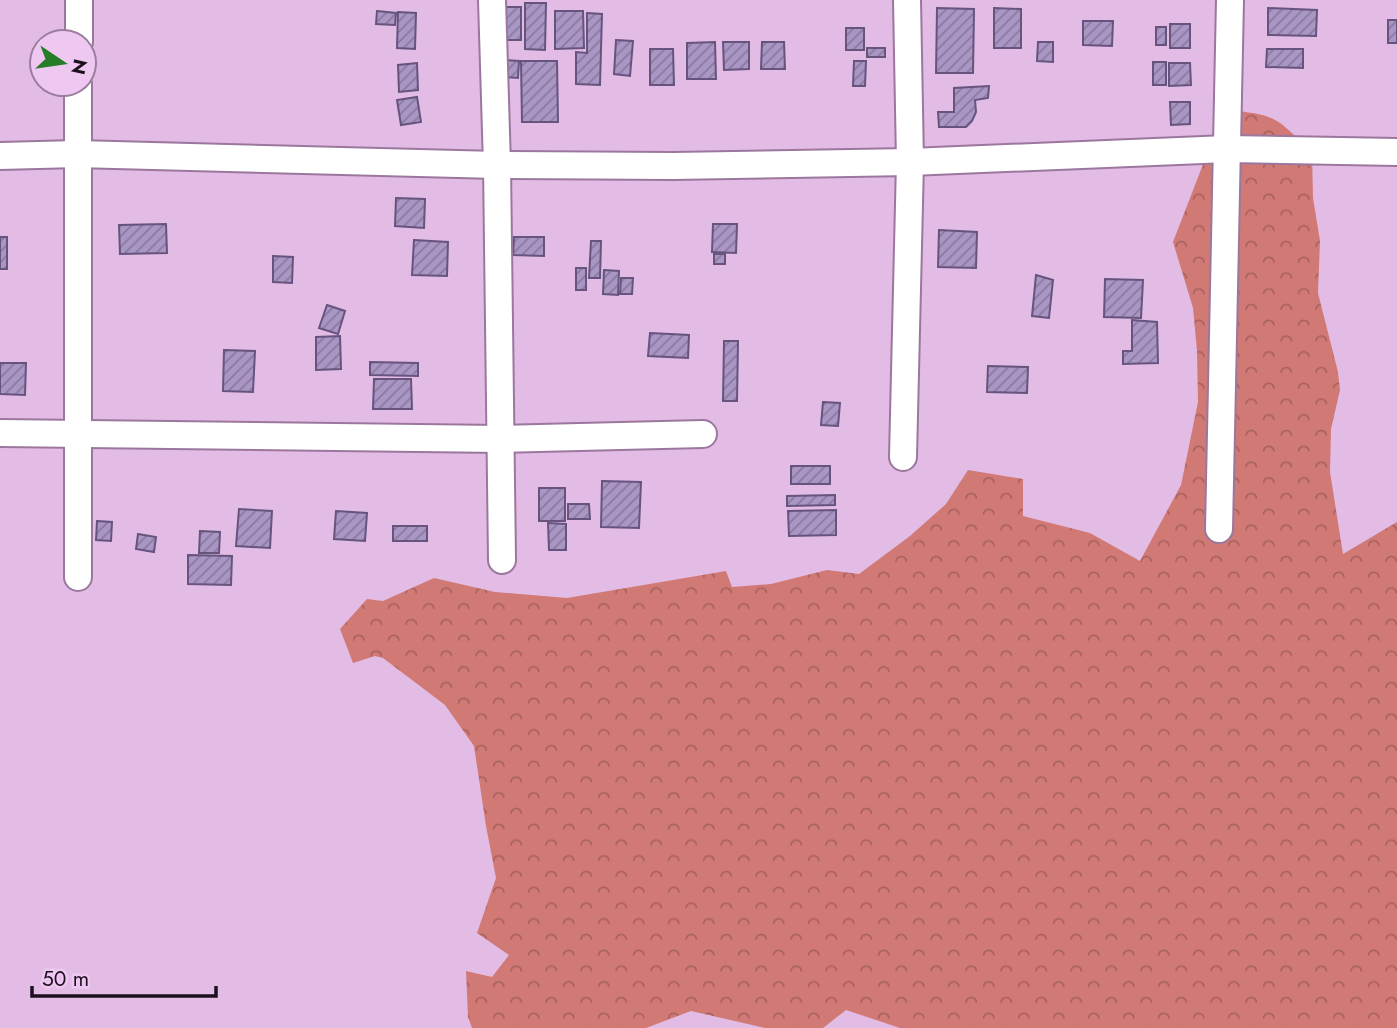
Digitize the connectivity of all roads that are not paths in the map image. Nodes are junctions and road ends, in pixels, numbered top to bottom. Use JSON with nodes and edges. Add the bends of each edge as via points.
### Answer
{"nodes":[{"id":1,"x":79,"y":0,"type":"edge"},
{"id":2,"x":492,"y":0,"type":"edge"},
{"id":3,"x":907,"y":0,"type":"edge"},
{"id":4,"x":1230,"y":0,"type":"edge"},
{"id":5,"x":79,"y":28,"type":"edge"},
{"id":6,"x":78,"y":98,"type":"edge"},
{"id":7,"x":1227,"y":149,"type":"junction"},
{"id":8,"x":1397,"y":152,"type":"edge"},
{"id":9,"x":77,"y":154,"type":"junction"},
{"id":10,"x":0,"y":156,"type":"edge"},
{"id":11,"x":910,"y":162,"type":"junction"},
{"id":12,"x":497,"y":165,"type":"junction"},
{"id":13,"x":0,"y":433,"type":"edge"},
{"id":14,"x":79,"y":434,"type":"junction"},
{"id":15,"x":703,"y":434,"type":"dead end"},
{"id":16,"x":500,"y":439,"type":"junction"},
{"id":17,"x":903,"y":457,"type":"dead end"},
{"id":18,"x":1219,"y":529,"type":"dead end"},
{"id":19,"x":502,"y":561,"type":"dead end"},
{"id":20,"x":78,"y":577,"type":"dead end"}],
"edges":[{"from":1,"to":5,"type":"street"},
{"from":2,"to":12,"type":"street"},
{"from":3,"to":11,"type":"street"},
{"from":4,"to":7,"type":"street"},
{"from":6,"to":9,"type":"street"},
{"from":7,"to":8,"type":"street"},
{"from":7,"to":11,"type":"street"},
{"from":7,"to":18,"type":"street"},
{"from":9,"to":10,"type":"street"},
{"from":9,"to":12,"type":"street"},
{"from":9,"to":14,"type":"street"},
{"from":11,"to":12,"type":"street"},
{"from":11,"to":17,"type":"street"},
{"from":12,"to":16,"type":"street"},
{"from":13,"to":14,"type":"street"},
{"from":14,"to":16,"type":"street"},
{"from":14,"to":20,"type":"street"},
{"from":15,"to":16,"type":"street"},
{"from":16,"to":19,"type":"street"}]}
